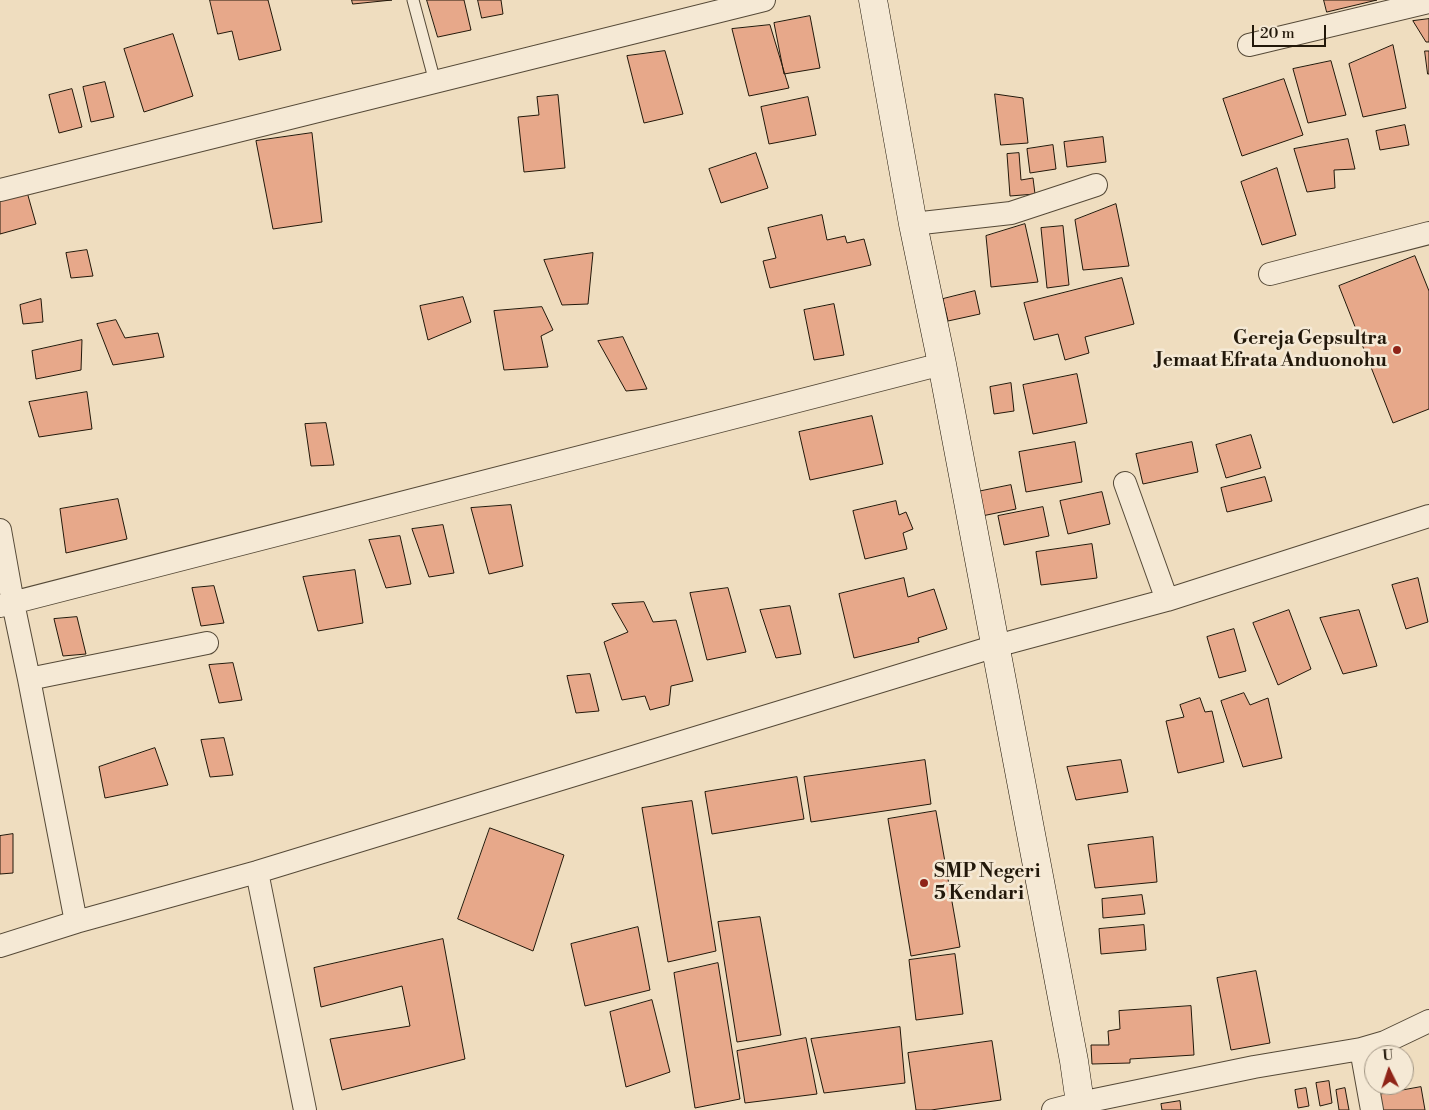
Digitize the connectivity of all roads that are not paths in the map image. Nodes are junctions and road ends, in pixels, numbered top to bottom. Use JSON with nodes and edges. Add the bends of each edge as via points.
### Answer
{"nodes":[{"id":1,"x":413,"y":0,"type":"edge"},
{"id":2,"x":764,"y":0,"type":"edge"},
{"id":3,"x":873,"y":0,"type":"edge"},
{"id":4,"x":1429,"y":2,"type":"edge"},
{"id":5,"x":1249,"y":45,"type":"dead end"},
{"id":6,"x":435,"y":82,"type":"junction"},
{"id":7,"x":1096,"y":185,"type":"dead end"},
{"id":8,"x":0,"y":190,"type":"edge"},
{"id":9,"x":913,"y":224,"type":"junction"},
{"id":10,"x":1429,"y":233,"type":"edge"},
{"id":11,"x":1270,"y":274,"type":"dead end"},
{"id":12,"x":942,"y":364,"type":"junction"},
{"id":13,"x":1125,"y":484,"type":"dead end"},
{"id":14,"x":1429,"y":516,"type":"edge"},
{"id":15,"x":0,"y":530,"type":"edge"},
{"id":16,"x":1167,"y":600,"type":"junction"},
{"id":17,"x":6,"y":604,"type":"edge"},
{"id":18,"x":207,"y":644,"type":"dead end"},
{"id":19,"x":996,"y":646,"type":"junction"},
{"id":20,"x":29,"y":679,"type":"junction"},
{"id":21,"x":257,"y":872,"type":"junction"},
{"id":22,"x":76,"y":922,"type":"junction"},
{"id":23,"x":0,"y":946,"type":"edge"},
{"id":24,"x":1429,"y":1022,"type":"edge"},
{"id":25,"x":1361,"y":1049,"type":"junction"},
{"id":26,"x":1081,"y":1106,"type":"edge"},
{"id":27,"x":305,"y":1110,"type":"edge"},
{"id":28,"x":1053,"y":1110,"type":"edge"},
{"id":29,"x":1372,"y":1110,"type":"edge"}],
"edges":[{"from":1,"to":6,"type":"lane"},
{"from":2,"to":6,"type":"street"},
{"from":3,"to":9,"type":"street"},
{"from":4,"to":5,"type":"street"},
{"from":6,"to":8,"type":"street"},
{"from":7,"to":9,"type":"street","via":[[1010,213]]},
{"from":9,"to":12,"type":"street"},
{"from":10,"to":11,"type":"street"},
{"from":12,"to":17,"type":"street"},
{"from":12,"to":19,"type":"street"},
{"from":13,"to":16,"type":"street"},
{"from":14,"to":16,"type":"street"},
{"from":15,"to":17,"type":"street"},
{"from":16,"to":19,"type":"street"},
{"from":17,"to":20,"type":"street"},
{"from":18,"to":20,"type":"street"},
{"from":19,"to":21,"type":"street"},
{"from":19,"to":26,"type":"street"},
{"from":20,"to":22,"type":"street"},
{"from":21,"to":22,"type":"street"},
{"from":21,"to":27,"type":"street"},
{"from":22,"to":23,"type":"street"},
{"from":24,"to":25,"type":"street","via":[[1386,1042]]},
{"from":25,"to":26,"type":"street","via":[[1254,1067]]},
{"from":25,"to":29,"type":"street"},
{"from":26,"to":28,"type":"street"}]}
